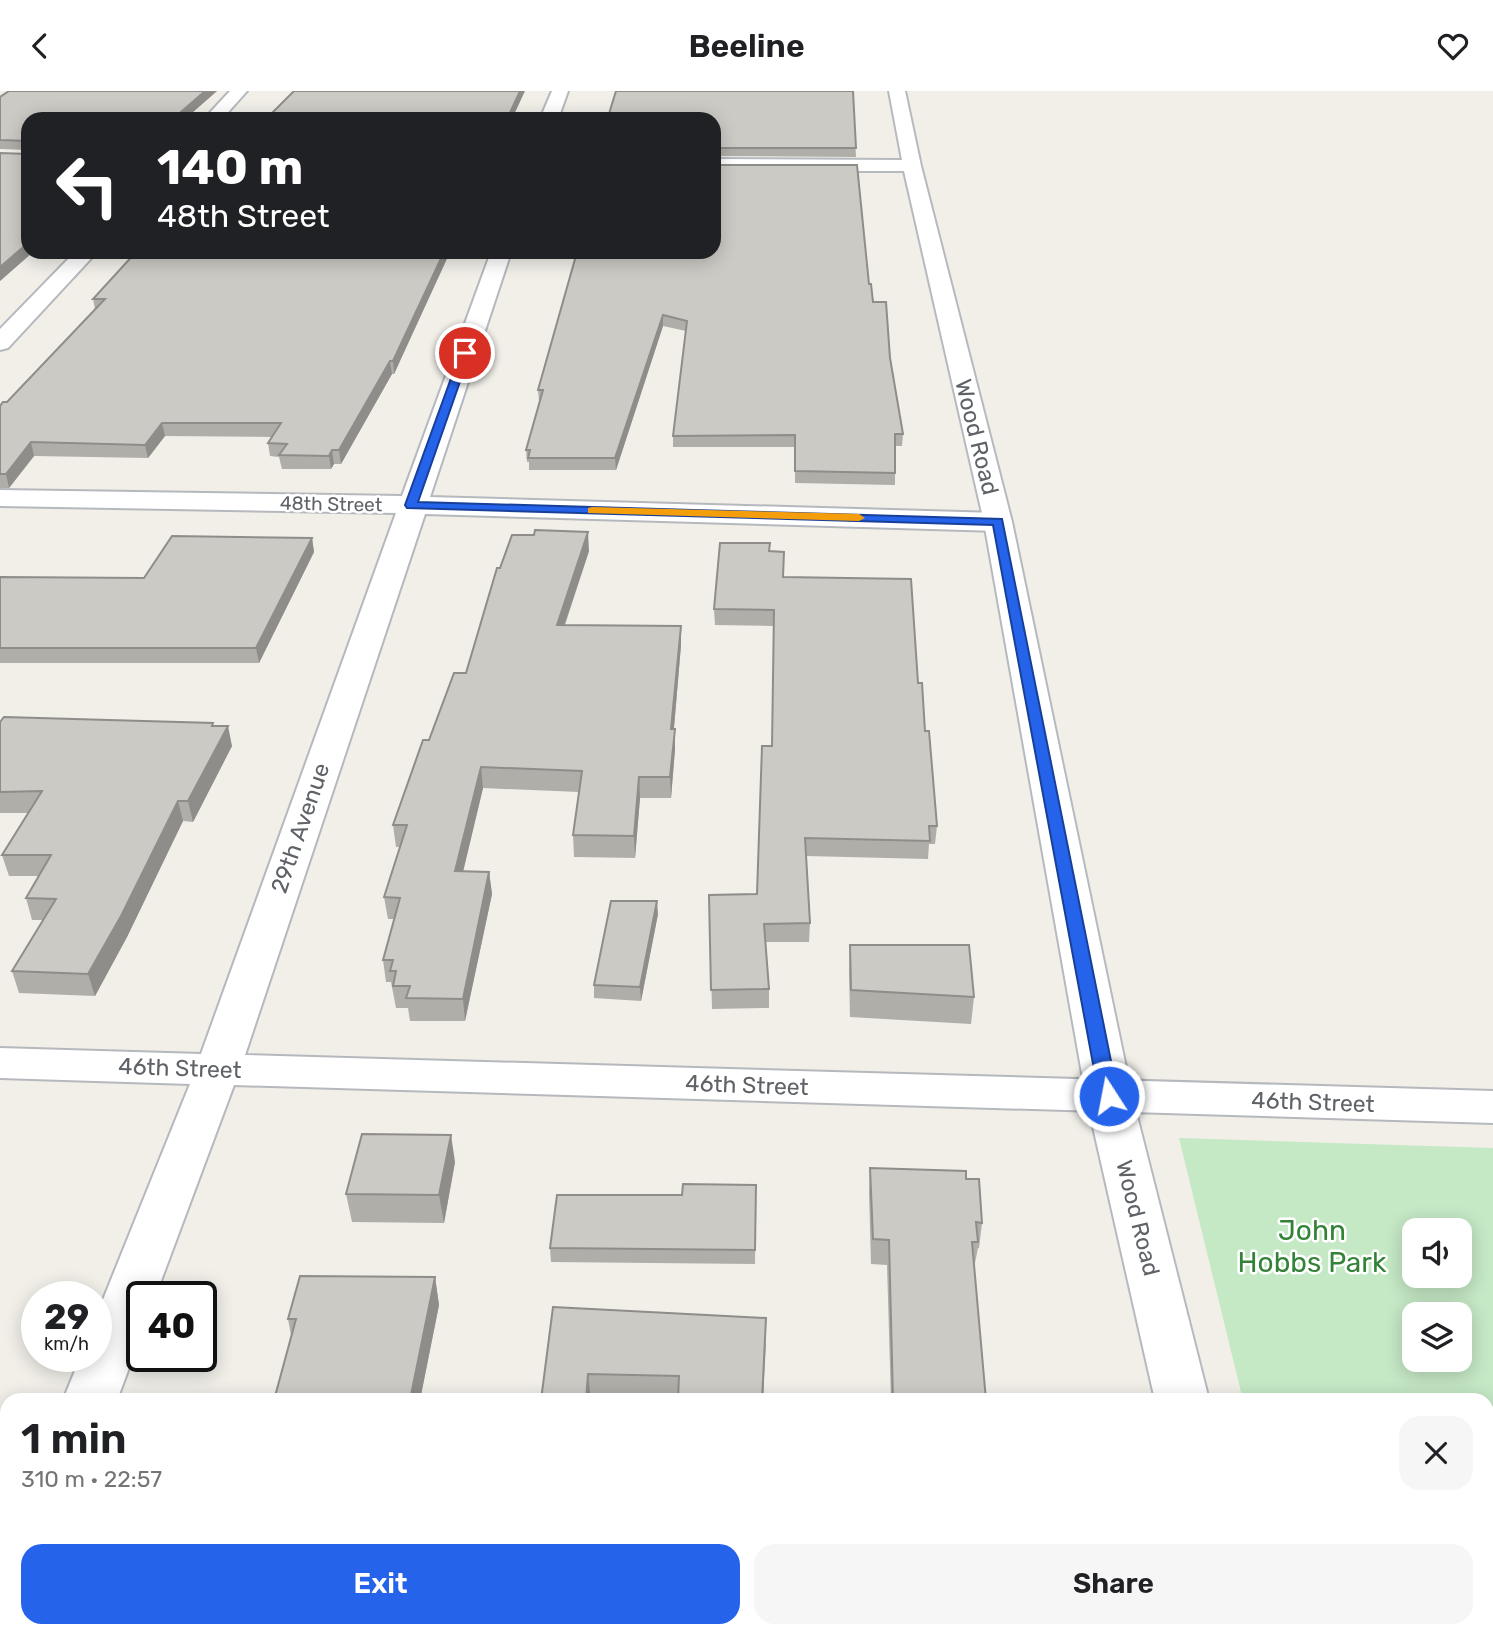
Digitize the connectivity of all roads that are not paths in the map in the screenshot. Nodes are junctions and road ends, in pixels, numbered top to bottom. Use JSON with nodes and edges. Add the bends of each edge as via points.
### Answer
{"nodes":[{"id":1,"x":239,"y":91,"type":"edge"},
{"id":2,"x":560,"y":91,"type":"edge"},
{"id":3,"x":897,"y":91,"type":"edge"},
{"id":4,"x":220,"y":112,"type":"edge"},
{"id":5,"x":552,"y":112,"type":"edge"},
{"id":6,"x":721,"y":165,"type":"edge"},
{"id":7,"x":912,"y":166,"type":"junction"},
{"id":8,"x":80,"y":259,"type":"edge"},
{"id":9,"x":499,"y":259,"type":"edge"},
{"id":10,"x":0,"y":343,"type":"edge"},
{"id":11,"x":0,"y":498,"type":"edge"},
{"id":12,"x":411,"y":505,"type":"junction"},
{"id":13,"x":998,"y":521,"type":"junction"},
{"id":14,"x":0,"y":1063,"type":"edge"},
{"id":15,"x":218,"y":1069,"type":"junction"},
{"id":16,"x":1109,"y":1096,"type":"junction"},
{"id":17,"x":1493,"y":1107,"type":"edge"},
{"id":18,"x":93,"y":1393,"type":"edge"},
{"id":19,"x":1180,"y":1393,"type":"edge"}],
"edges":[{"from":1,"to":4,"type":"street"},
{"from":2,"to":5,"type":"street"},
{"from":3,"to":7,"type":"street","name":"Wood Road"},
{"from":6,"to":7,"type":"street"},
{"from":7,"to":13,"type":"street","name":"Wood Road"},
{"from":8,"to":10,"type":"street"},
{"from":9,"to":12,"type":"street","name":"29th Avenue"},
{"from":11,"to":12,"type":"street","name":"48th Street"},
{"from":12,"to":13,"type":"street","name":"48th Street"},
{"from":12,"to":15,"type":"street","name":"29th Avenue"},
{"from":13,"to":16,"type":"street","name":"Wood Road"},
{"from":14,"to":15,"type":"street","name":"46th Street"},
{"from":15,"to":16,"type":"street","name":"46th Street"},
{"from":15,"to":18,"type":"street","name":"29th Avenue"},
{"from":16,"to":17,"type":"street","name":"46th Street"},
{"from":16,"to":19,"type":"street","name":"Wood Road"}]}
